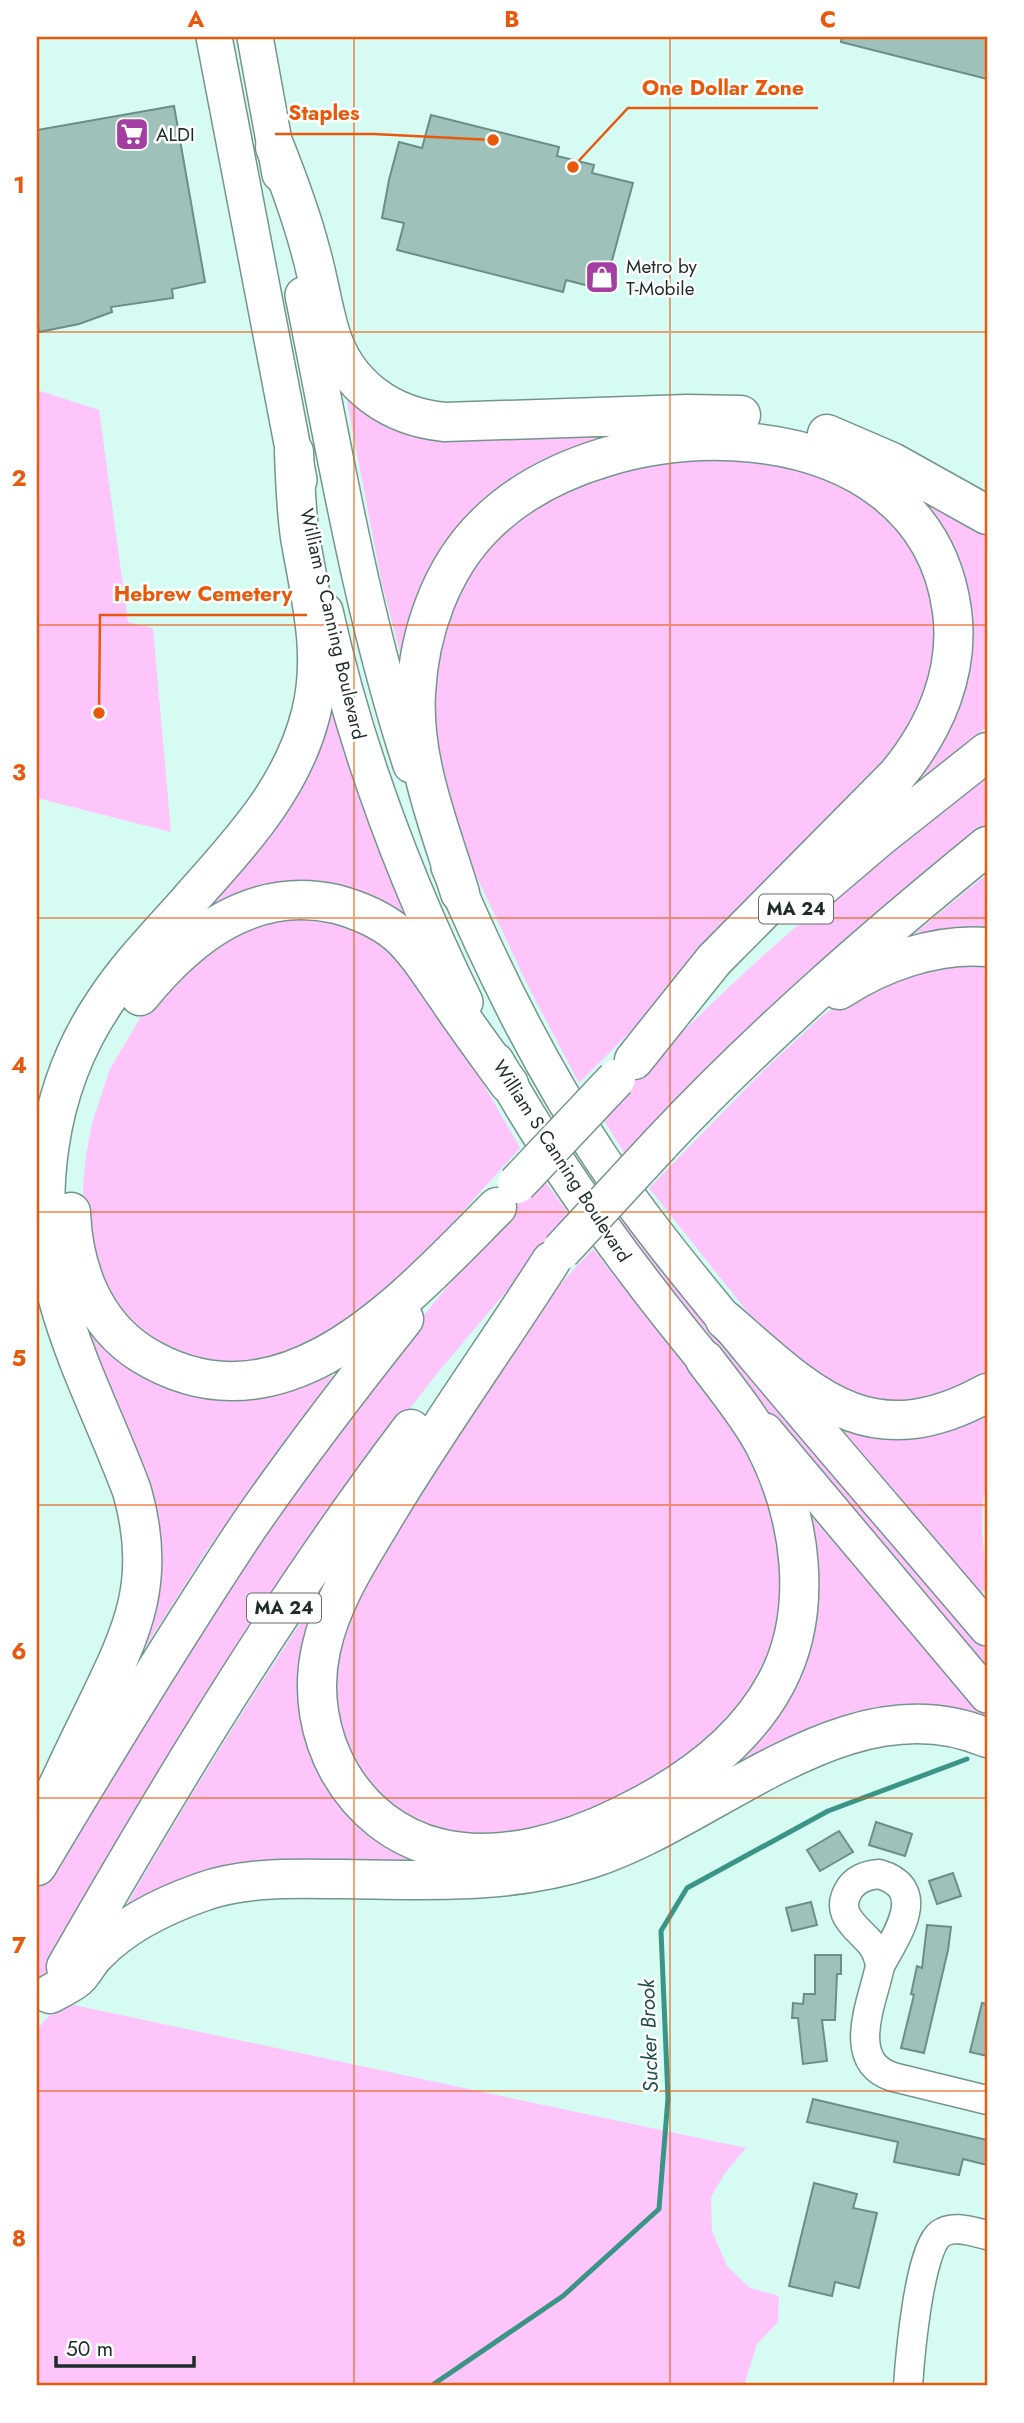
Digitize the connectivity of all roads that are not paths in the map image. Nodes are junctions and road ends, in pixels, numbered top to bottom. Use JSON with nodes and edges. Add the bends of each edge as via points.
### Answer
{"nodes":[{"id":1,"x":214,"y":37,"type":"edge"},
{"id":2,"x":255,"y":37,"type":"edge"},
{"id":3,"x":275,"y":147,"type":"junction"},
{"id":4,"x":294,"y":452,"type":"junction"},
{"id":5,"x":987,"y":515,"type":"edge"},
{"id":6,"x":987,"y":752,"type":"edge"},
{"id":7,"x":987,"y":846,"type":"edge"},
{"id":8,"x":460,"y":893,"type":"junction"},
{"id":9,"x":987,"y":947,"type":"edge"},
{"id":10,"x":625,"y":1070,"type":"junction"},
{"id":11,"x":509,"y":1084,"type":"junction"},
{"id":12,"x":662,"y":1142,"type":"junction"},
{"id":13,"x":507,"y":1196,"type":"junction"},
{"id":14,"x":556,"y":1256,"type":"junction"},
{"id":15,"x":725,"y":1320,"type":"junction"},
{"id":16,"x":705,"y":1360,"type":"junction"},
{"id":17,"x":987,"y":1393,"type":"edge"},
{"id":18,"x":987,"y":1628,"type":"edge"},
{"id":19,"x":987,"y":1695,"type":"edge"},
{"id":20,"x":987,"y":1738,"type":"edge"},
{"id":21,"x":37,"y":1829,"type":"edge"},
{"id":22,"x":37,"y":1866,"type":"edge"},
{"id":23,"x":880,"y":1966,"type":"dead end"},
{"id":24,"x":43,"y":2005,"type":"edge"},
{"id":25,"x":987,"y":2100,"type":"edge"},
{"id":26,"x":987,"y":2235,"type":"edge"},
{"id":27,"x":908,"y":2386,"type":"edge"}],
"edges":[{"from":1,"to":4,"type":"main road","name":"William S Canning Boulevard"},
{"from":2,"to":3,"type":"main road","name":"William S Canning Boulevard"},
{"from":3,"to":5,"type":"highway","via":[[304,227],[335,346],[359,383],[396,410],[445,422],[712,414],[764,418],[816,430],[868,450]]},
{"from":3,"to":8,"type":"main road","name":"William S Canning Boulevard","via":[[375,638],[412,768]]},
{"from":4,"to":11,"type":"main road","name":"William S Canning Boulevard","via":[[332,639],[372,780],[433,935]]},
{"from":4,"to":21,"type":"highway","via":[[300,537],[317,634],[312,711],[302,743],[290,772],[260,819],[103,1004],[69,1069],[51,1135],[45,1200],[49,1259],[72,1342],[132,1490],[144,1562],[142,1588],[127,1640]]},
{"from":6,"to":10,"type":"highway","number":"MA 24","via":[[831,879]]},
{"from":7,"to":12,"type":"highway","number":"MA 24","via":[[834,975]]},
{"from":8,"to":10,"type":"highway","via":[[423,769],[416,694],[421,654],[437,600],[461,554],[485,525],[533,488],[570,470],[627,450],[688,441],[761,445],[808,455],[856,474],[898,503],[928,540],[950,601],[951,661],[933,723],[897,775],[714,960]]},
{"from":8,"to":15,"type":"main road","name":"William S Canning Boulevard","via":[[528,1034],[583,1130],[647,1223]]},
{"from":9,"to":12,"type":"highway","via":[[923,953],[853,981],[795,1025]]},
{"from":10,"to":13,"type":"highway","number":"MA 24","bridge":true},
{"from":11,"to":13,"type":"highway","via":[[396,932],[366,914],[330,903],[261,904],[229,916],[201,934],[154,978],[126,1014],[88,1093],[77,1134],[70,1195],[81,1274],[98,1310],[145,1356],[175,1371],[217,1381],[260,1379],[299,1367],[348,1343],[434,1270]]},
{"from":11,"to":16,"type":"main road","name":"William S Canning Boulevard","via":[[596,1218]]},
{"from":12,"to":14,"type":"highway","number":"MA 24","bridge":true},
{"from":13,"to":22,"type":"highway","number":"MA 24","via":[[371,1360],[257,1515],[174,1640]]},
{"from":14,"to":16,"type":"highway","via":[[418,1459],[346,1581],[325,1629],[317,1704],[328,1751],[352,1792],[390,1826],[439,1848],[466,1852],[513,1850],[559,1841],[663,1794],[713,1757],[759,1709],[789,1653],[795,1624],[799,1561],[795,1530],[764,1445]]},
{"from":14,"to":24,"type":"highway","number":"MA 24","via":[[464,1362],[304,1577],[196,1747]]},
{"from":15,"to":17,"type":"highway","via":[[806,1389],[849,1412],[884,1419],[920,1418],[957,1408]]},
{"from":15,"to":18,"type":"main road","name":"William S Canning Boulevard"},
{"from":16,"to":19,"type":"main road","name":"William S Canning Boulevard"},
{"from":20,"to":24,"type":"highway","via":[[924,1724],[851,1734],[799,1755],[621,1847],[543,1872],[491,1879],[282,1879],[221,1887],[167,1907],[133,1926],[97,1952],[77,1978]]},
{"from":23,"to":25,"type":"street","via":[[865,2032],[872,2064],[886,2075]]},
{"from":26,"to":27,"type":"street","via":[[949,2230],[935,2239],[920,2292]]}]}
